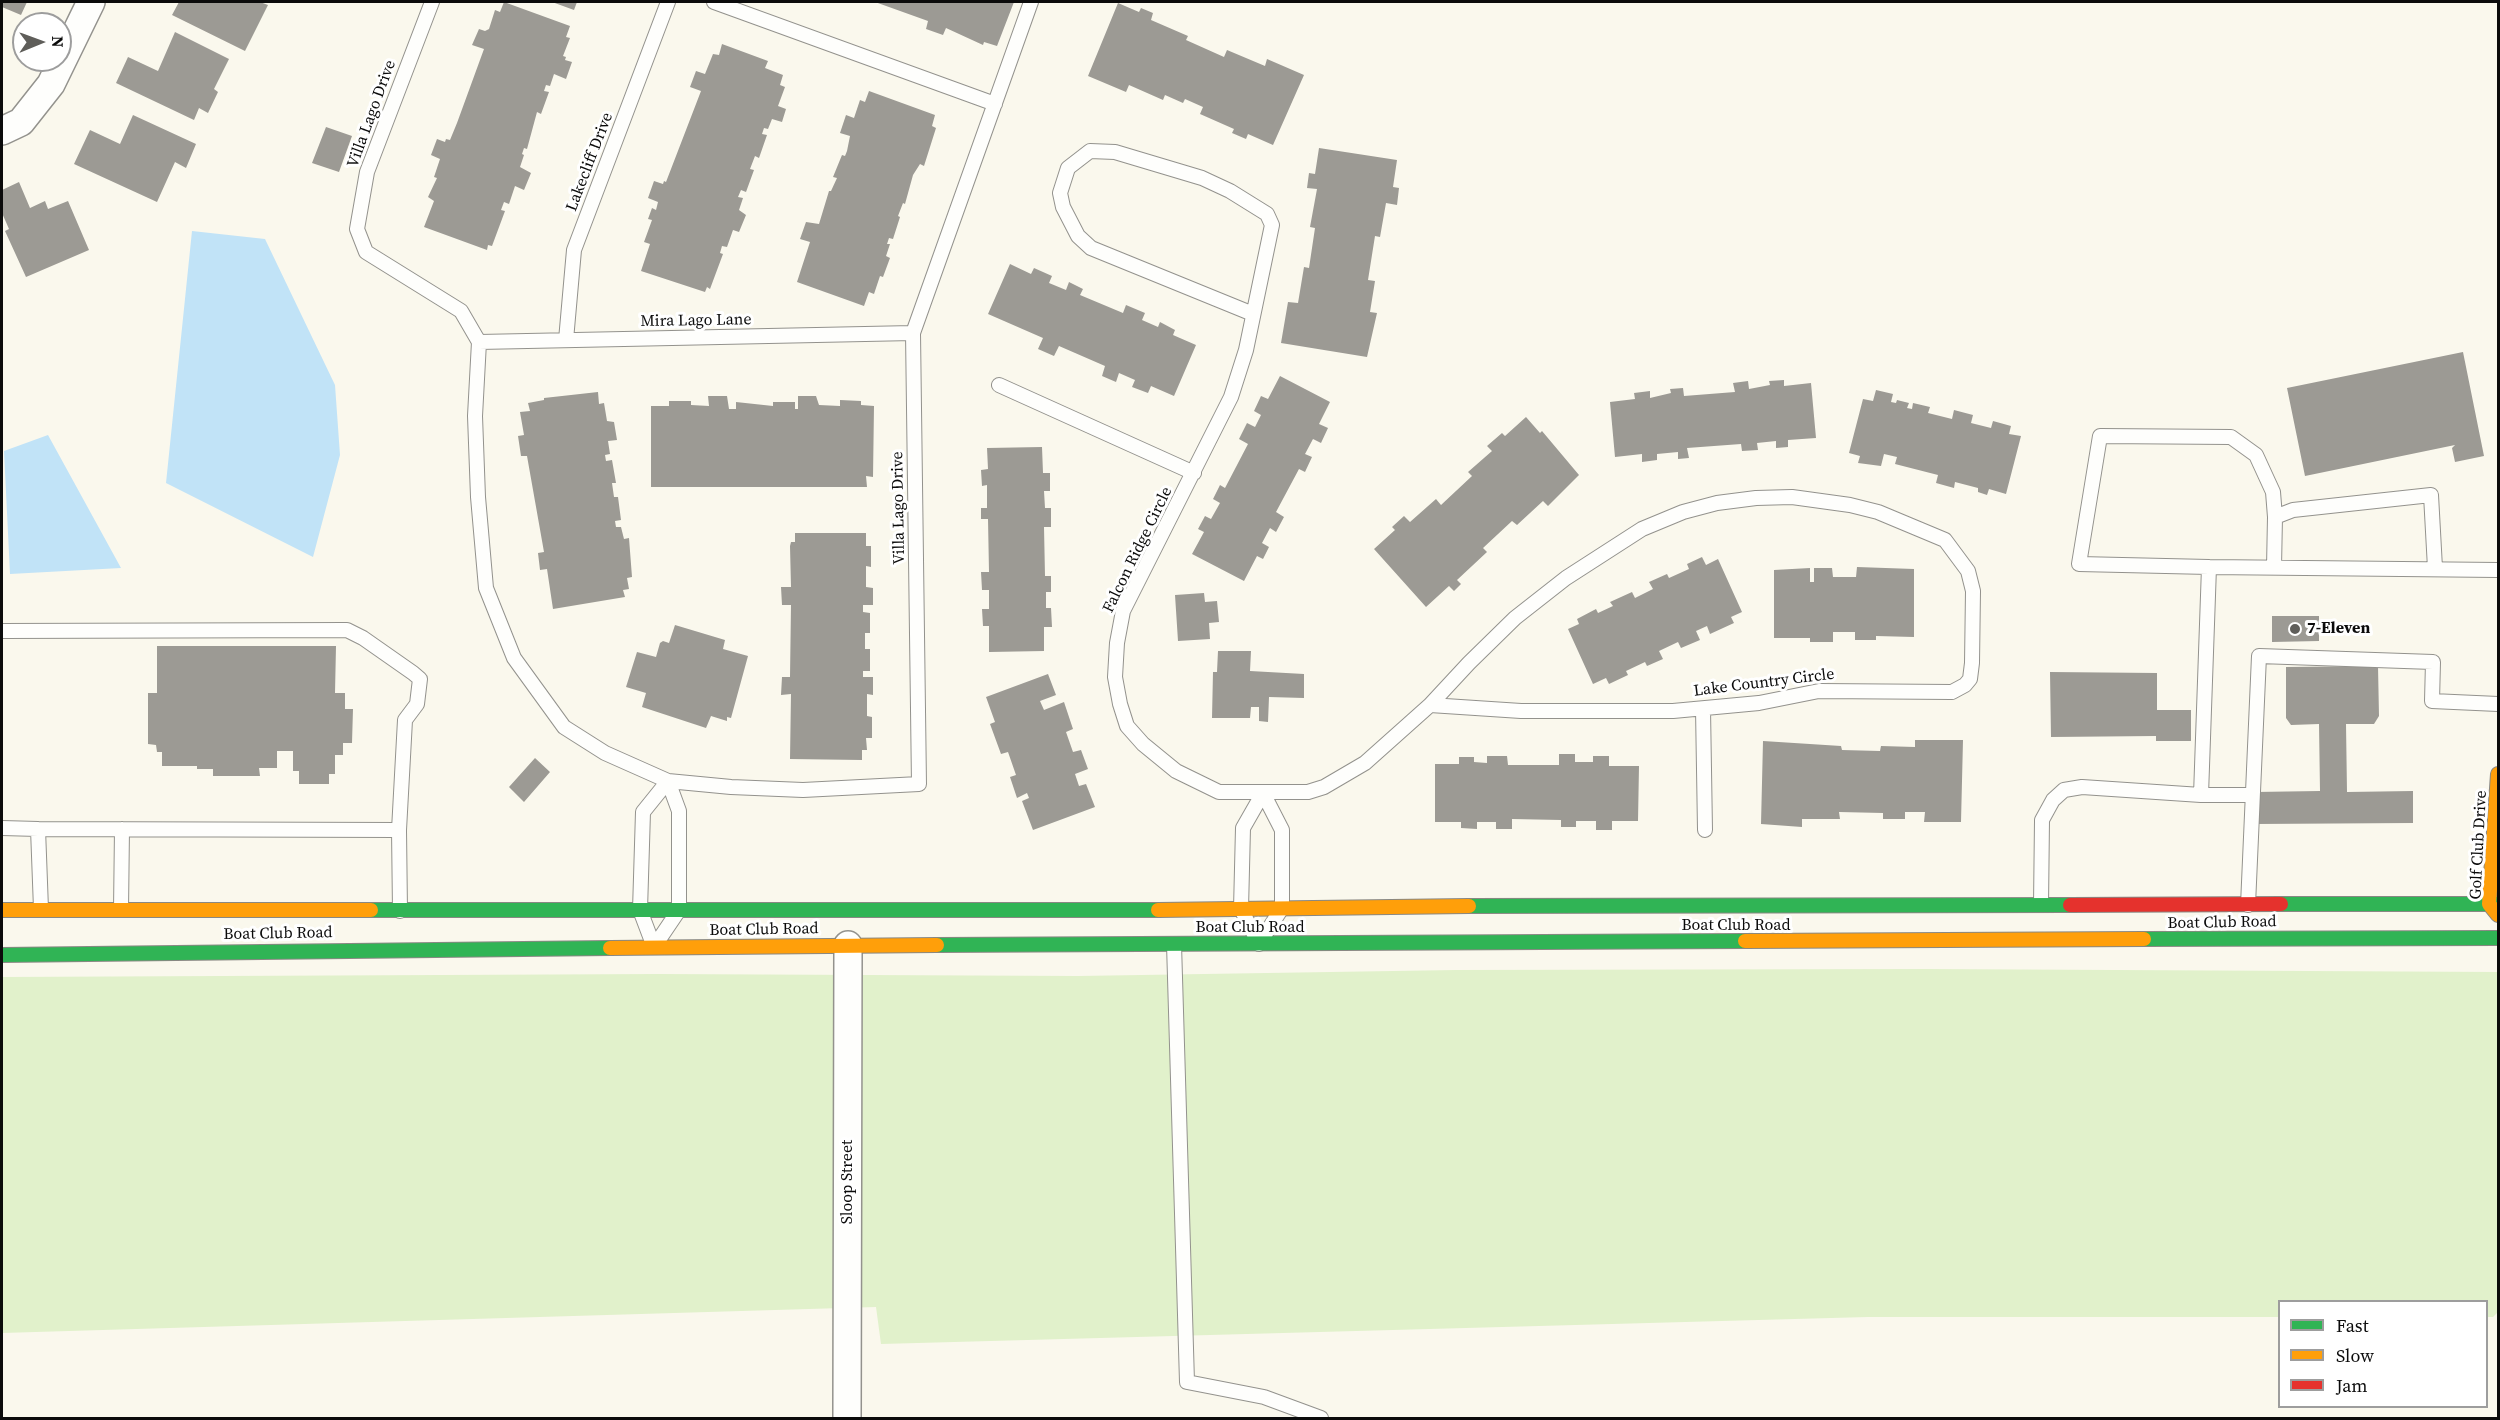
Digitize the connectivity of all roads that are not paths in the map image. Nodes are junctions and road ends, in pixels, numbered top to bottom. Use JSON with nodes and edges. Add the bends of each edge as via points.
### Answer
{"nodes":[{"id":1,"x":91,"y":2,"type":"edge"},
{"id":2,"x":432,"y":2,"type":"edge"},
{"id":3,"x":668,"y":2,"type":"edge"},
{"id":4,"x":714,"y":2,"type":"edge"},
{"id":5,"x":1031,"y":2,"type":"edge"},
{"id":6,"x":995,"y":104,"type":"junction"},
{"id":7,"x":2,"y":131,"type":"edge"},
{"id":8,"x":1253,"y":314,"type":"junction"},
{"id":9,"x":914,"y":333,"type":"junction"},
{"id":10,"x":566,"y":340,"type":"junction"},
{"id":11,"x":479,"y":342,"type":"junction"},
{"id":12,"x":999,"y":385,"type":"dead end"},
{"id":13,"x":1194,"y":472,"type":"junction"},
{"id":14,"x":2275,"y":517,"type":"junction"},
{"id":15,"x":2209,"y":567,"type":"junction"},
{"id":16,"x":2274,"y":567,"type":"junction"},
{"id":17,"x":2434,"y":568,"type":"junction"},
{"id":18,"x":2499,"y":570,"type":"edge"},
{"id":19,"x":2,"y":631,"type":"edge"},
{"id":20,"x":1430,"y":705,"type":"junction"},
{"id":21,"x":2499,"y":705,"type":"edge"},
{"id":22,"x":1703,"y":709,"type":"junction"},
{"id":23,"x":2499,"y":774,"type":"edge"},
{"id":24,"x":668,"y":781,"type":"junction"},
{"id":25,"x":1263,"y":793,"type":"junction"},
{"id":26,"x":2201,"y":795,"type":"junction"},
{"id":27,"x":2252,"y":795,"type":"junction"},
{"id":28,"x":2,"y":828,"type":"edge"},
{"id":29,"x":38,"y":828,"type":"junction"},
{"id":30,"x":122,"y":829,"type":"junction"},
{"id":31,"x":399,"y":830,"type":"junction"},
{"id":32,"x":1705,"y":830,"type":"dead end"},
{"id":33,"x":2041,"y":905,"type":"junction"},
{"id":34,"x":2248,"y":905,"type":"junction"},
{"id":35,"x":1282,"y":908,"type":"junction"},
{"id":36,"x":2496,"y":908,"type":"edge"},
{"id":37,"x":41,"y":909,"type":"junction"},
{"id":38,"x":1241,"y":909,"type":"junction"},
{"id":39,"x":2,"y":910,"type":"edge"},
{"id":40,"x":121,"y":910,"type":"junction"},
{"id":41,"x":640,"y":910,"type":"junction"},
{"id":42,"x":679,"y":910,"type":"junction"},
{"id":43,"x":400,"y":911,"type":"junction"},
{"id":44,"x":2499,"y":938,"type":"edge"},
{"id":45,"x":1174,"y":944,"type":"junction"},
{"id":46,"x":1259,"y":944,"type":"junction"},
{"id":47,"x":848,"y":945,"type":"junction"},
{"id":48,"x":654,"y":947,"type":"junction"},
{"id":49,"x":2,"y":955,"type":"edge"},
{"id":50,"x":847,"y":1419,"type":"edge"},
{"id":51,"x":1321,"y":1419,"type":"edge"}],
"edges":[{"from":1,"to":7,"type":"street","via":[[51,84],[21,122]]},
{"from":2,"to":11,"type":"lane","name":"Villa Lago Drive","via":[[367,172],[357,229],[366,252],[461,311]]},
{"from":3,"to":10,"type":"lane","name":"Lakecliff Drive","via":[[574,250]]},
{"from":4,"to":6,"type":"lane"},
{"from":5,"to":6,"type":"lane","name":"Villa Lago Drive"},
{"from":6,"to":9,"type":"lane","name":"Villa Lago Drive"},
{"from":8,"to":8,"type":"lane","name":"Falcon Ridge Circle","via":[[1091,248],[1078,236],[1063,207],[1060,193],[1068,168],[1090,151],[1115,152],[1202,178],[1267,214],[1272,225],[1271,239]]},
{"from":8,"to":13,"type":"lane","name":"Falcon Ridge Circle","via":[[1234,389]]},
{"from":9,"to":10,"type":"lane","name":"Mira Lago Lane"},
{"from":9,"to":24,"type":"lane","name":"Villa Lago Drive","via":[[919,784],[803,790]]},
{"from":10,"to":11,"type":"lane","name":"Mira Lago Lane"},
{"from":11,"to":24,"type":"lane","name":"Villa Lago Drive","via":[[476,451],[486,588],[514,658],[564,727],[605,753]]},
{"from":12,"to":13,"type":"lane"},
{"from":13,"to":25,"type":"lane","name":"Falcon Ridge Circle","via":[[1123,611],[1115,677],[1120,704],[1127,726],[1176,771],[1219,792]]},
{"from":14,"to":15,"type":"lane","via":[[2273,492],[2256,455],[2231,437],[2100,436],[2079,564]]},
{"from":14,"to":16,"type":"lane"},
{"from":14,"to":17,"type":"lane","via":[[2293,510],[2430,495]]},
{"from":15,"to":16,"type":"lane"},
{"from":15,"to":26,"type":"lane"},
{"from":16,"to":17,"type":"lane"},
{"from":17,"to":18,"type":"lane"},
{"from":19,"to":31,"type":"lane","via":[[347,630],[363,638],[420,679],[417,704],[405,720]]},
{"from":20,"to":22,"type":"lane","name":"Lake Country Circle","via":[[1543,712]]},
{"from":20,"to":22,"type":"lane","name":"Lake Country Circle","via":[[1515,618],[1594,558],[1642,529],[1717,503],[1792,497],[1878,512],[1945,540],[1968,571],[1973,591],[1972,663],[1970,679],[1960,689],[1827,690]]},
{"from":20,"to":25,"type":"lane","name":"Lake Country Circle","via":[[1365,763],[1324,787],[1308,792]]},
{"from":21,"to":27,"type":"lane","via":[[2432,701],[2433,662],[2259,656]]},
{"from":22,"to":32,"type":"lane"},
{"from":23,"to":36,"type":"main road","name":"Golf Club Drive"},
{"from":24,"to":41,"type":"lane","via":[[643,812]]},
{"from":24,"to":42,"type":"lane","via":[[679,811]]},
{"from":25,"to":35,"type":"lane","via":[[1282,830]]},
{"from":25,"to":38,"type":"lane","via":[[1243,828]]},
{"from":26,"to":27,"type":"lane"},
{"from":26,"to":33,"type":"lane","via":[[2082,787],[2064,790],[2042,820]]},
{"from":27,"to":34,"type":"lane"},
{"from":28,"to":29,"type":"lane"},
{"from":29,"to":30,"type":"lane"},
{"from":29,"to":37,"type":"lane"},
{"from":30,"to":31,"type":"lane"},
{"from":30,"to":40,"type":"lane"},
{"from":31,"to":43,"type":"lane"},
{"from":33,"to":34,"type":"main road","name":"Boat Club Road"},
{"from":33,"to":35,"type":"main road","name":"Boat Club Road"},
{"from":34,"to":36,"type":"main road","name":"Boat Club Road"},
{"from":35,"to":38,"type":"main road","name":"Boat Club Road"},
{"from":35,"to":46,"type":"lane"},
{"from":37,"to":39,"type":"main road","name":"Boat Club Road"},
{"from":37,"to":40,"type":"main road","name":"Boat Club Road"},
{"from":38,"to":42,"type":"main road","name":"Boat Club Road"},
{"from":38,"to":46,"type":"lane"},
{"from":40,"to":43,"type":"main road","name":"Boat Club Road"},
{"from":41,"to":42,"type":"main road","name":"Boat Club Road"},
{"from":41,"to":43,"type":"main road","name":"Boat Club Road"},
{"from":41,"to":48,"type":"lane"},
{"from":42,"to":48,"type":"lane"},
{"from":44,"to":46,"type":"main road","name":"Boat Club Road"},
{"from":45,"to":46,"type":"main road","name":"Boat Club Road"},
{"from":45,"to":47,"type":"main road","name":"Boat Club Road"},
{"from":45,"to":51,"type":"lane","via":[[1187,1382],[1263,1397]]},
{"from":47,"to":48,"type":"main road","name":"Boat Club Road"},
{"from":47,"to":50,"type":"street","name":"Sloop Street"},
{"from":48,"to":49,"type":"main road","name":"Boat Club Road"}]}
